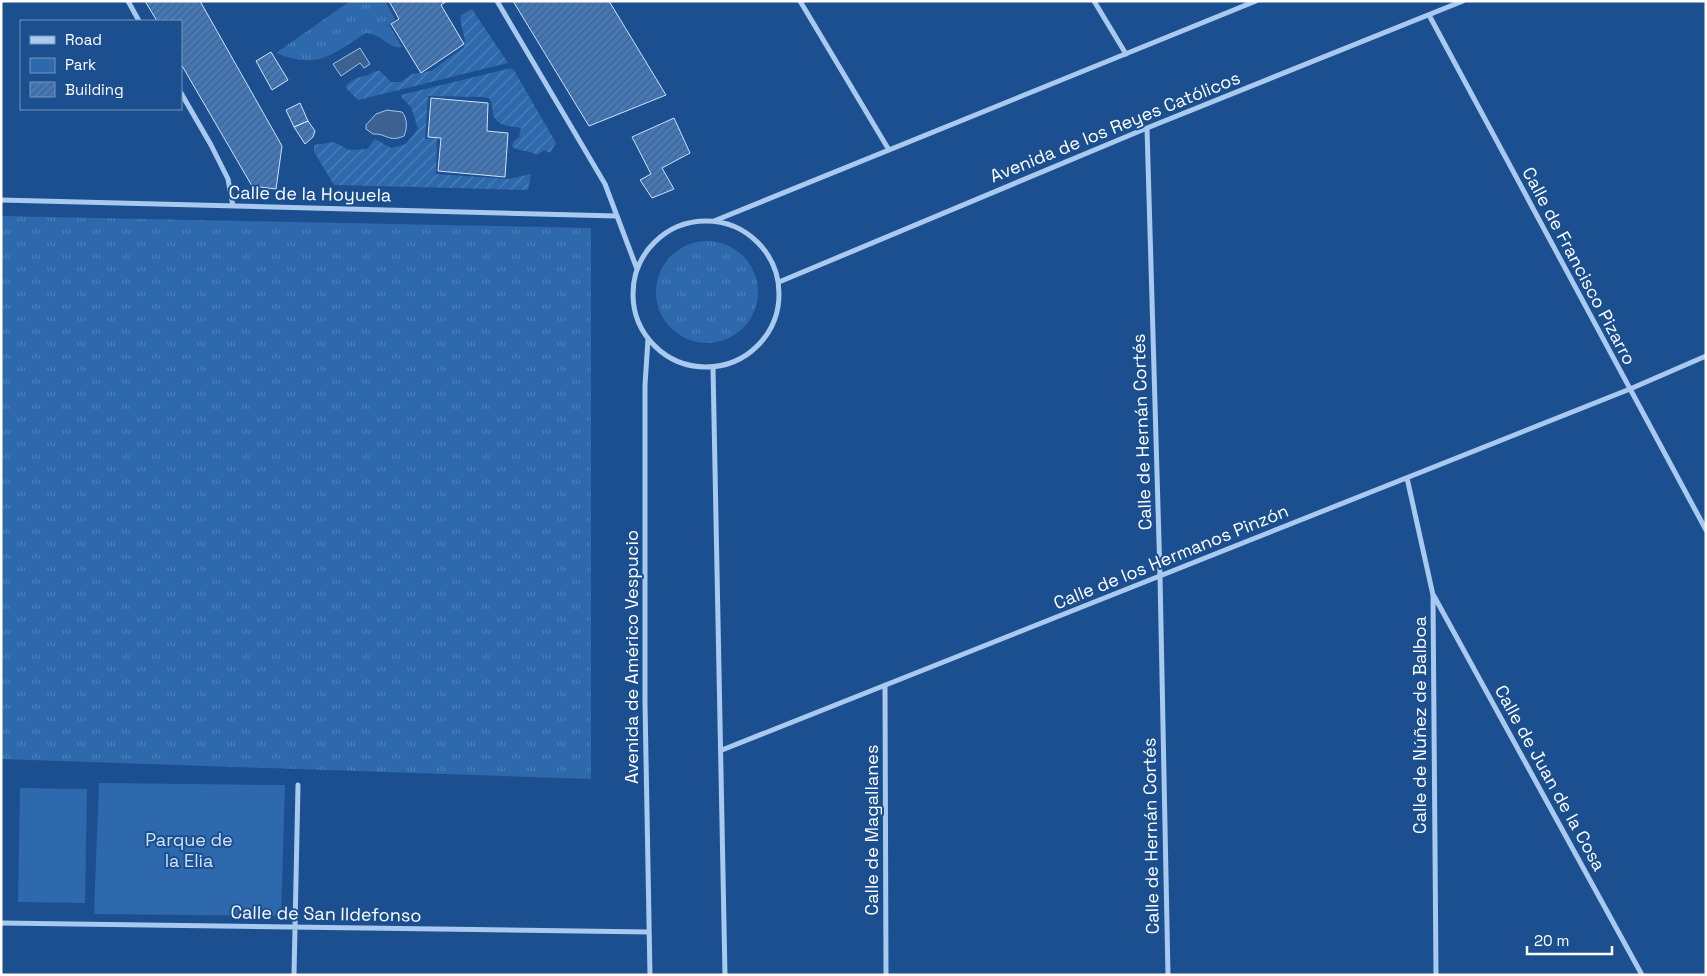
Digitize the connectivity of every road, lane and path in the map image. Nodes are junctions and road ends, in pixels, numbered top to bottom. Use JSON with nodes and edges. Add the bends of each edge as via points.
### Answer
{"nodes":[{"id":1,"x":128,"y":1,"type":"edge"},
{"id":2,"x":497,"y":1,"type":"edge"},
{"id":3,"x":800,"y":1,"type":"edge"},
{"id":4,"x":1094,"y":1,"type":"edge"},
{"id":5,"x":1256,"y":1,"type":"edge"},
{"id":6,"x":1463,"y":1,"type":"edge"},
{"id":7,"x":1429,"y":15,"type":"junction"},
{"id":8,"x":138,"y":20,"type":"edge"},
{"id":9,"x":1126,"y":54,"type":"junction"},
{"id":10,"x":182,"y":95,"type":"edge"},
{"id":11,"x":1148,"y":128,"type":"junction"},
{"id":12,"x":889,"y":150,"type":"junction"},
{"id":13,"x":1,"y":200,"type":"edge"},
{"id":14,"x":233,"y":206,"type":"junction"},
{"id":15,"x":617,"y":216,"type":"junction"},
{"id":16,"x":714,"y":221,"type":"junction"},
{"id":17,"x":637,"y":269,"type":"junction"},
{"id":18,"x":779,"y":282,"type":"junction"},
{"id":19,"x":648,"y":339,"type":"junction"},
{"id":20,"x":1706,"y":356,"type":"edge"},
{"id":21,"x":713,"y":367,"type":"junction"},
{"id":22,"x":1630,"y":389,"type":"junction"},
{"id":23,"x":1406,"y":478,"type":"junction"},
{"id":24,"x":1706,"y":530,"type":"edge"},
{"id":25,"x":1160,"y":576,"type":"junction"},
{"id":26,"x":1433,"y":595,"type":"junction"},
{"id":27,"x":885,"y":685,"type":"junction"},
{"id":28,"x":722,"y":750,"type":"junction"},
{"id":29,"x":298,"y":785,"type":"dead end"},
{"id":30,"x":1,"y":923,"type":"edge"},
{"id":31,"x":294,"y":928,"type":"junction"},
{"id":32,"x":650,"y":932,"type":"junction"},
{"id":33,"x":294,"y":975,"type":"edge"},
{"id":34,"x":650,"y":975,"type":"edge"},
{"id":35,"x":725,"y":975,"type":"edge"},
{"id":36,"x":886,"y":975,"type":"edge"},
{"id":37,"x":1168,"y":975,"type":"edge"},
{"id":38,"x":1436,"y":975,"type":"edge"},
{"id":39,"x":1642,"y":975,"type":"edge"}],
"edges":[{"from":1,"to":8,"type":"street"},
{"from":2,"to":15,"type":"street","via":[[606,184]]},
{"from":3,"to":12,"type":"street"},
{"from":4,"to":9,"type":"street"},
{"from":5,"to":9,"type":"street"},
{"from":6,"to":7,"type":"street","name":"Avenida de los Reyes Católicos"},
{"from":7,"to":11,"type":"street","name":"Avenida de los Reyes Católicos"},
{"from":7,"to":22,"type":"street","name":"Calle de Francisco Pizarro"},
{"from":9,"to":12,"type":"street"},
{"from":10,"to":14,"type":"street","via":[[228,179]]},
{"from":11,"to":18,"type":"street","name":"Avenida de los Reyes Católicos"},
{"from":11,"to":25,"type":"street","name":"Calle de Hernán Cortés"},
{"from":12,"to":16,"type":"street"},
{"from":13,"to":14,"type":"street","name":"Calle de la Hoyuela"},
{"from":14,"to":15,"type":"street","name":"Calle de la Hoyuela"},
{"from":15,"to":17,"type":"street"},
{"from":16,"to":17,"type":"street","via":[[690,222],[668,231],[650,247]]},
{"from":16,"to":18,"type":"street","via":[[737,227],[757,240],[772,259]]},
{"from":17,"to":19,"type":"street","via":[[633,293],[637,317]]},
{"from":18,"to":21,"type":"street","via":[[779,306],[772,329],[757,347],[737,361]]},
{"from":19,"to":21,"type":"street","via":[[666,356],[689,365]]},
{"from":19,"to":32,"type":"street","name":"Avenida de Américo Vespucio","via":[[645,385],[645,703]]},
{"from":20,"to":22,"type":"street","name":"Calle de los Hermanos Pinzón"},
{"from":21,"to":28,"type":"street"},
{"from":22,"to":23,"type":"street","name":"Calle de los Hermanos Pinzón"},
{"from":22,"to":24,"type":"street","name":"Calle de Francisco Pizarro"},
{"from":23,"to":25,"type":"street","name":"Calle de los Hermanos Pinzón"},
{"from":23,"to":26,"type":"street","name":"Calle de Núñez de Balboa"},
{"from":25,"to":27,"type":"street","name":"Calle de los Hermanos Pinzón"},
{"from":25,"to":37,"type":"street","name":"Calle de Hernán Cortés"},
{"from":26,"to":38,"type":"street","name":"Calle de Núñez de Balboa"},
{"from":26,"to":39,"type":"street","name":"Calle de Juan de la Cosa"},
{"from":27,"to":28,"type":"street","name":"Calle de los Hermanos Pinzón"},
{"from":27,"to":36,"type":"street","name":"Calle de Magallanes"},
{"from":28,"to":35,"type":"street"},
{"from":29,"to":31,"type":"street"},
{"from":30,"to":31,"type":"street","name":"Calle de San Ildefonso"},
{"from":31,"to":32,"type":"street","name":"Calle de San Ildefonso"},
{"from":31,"to":33,"type":"street"},
{"from":32,"to":34,"type":"street","name":"Avenida de Américo Vespucio"}]}
